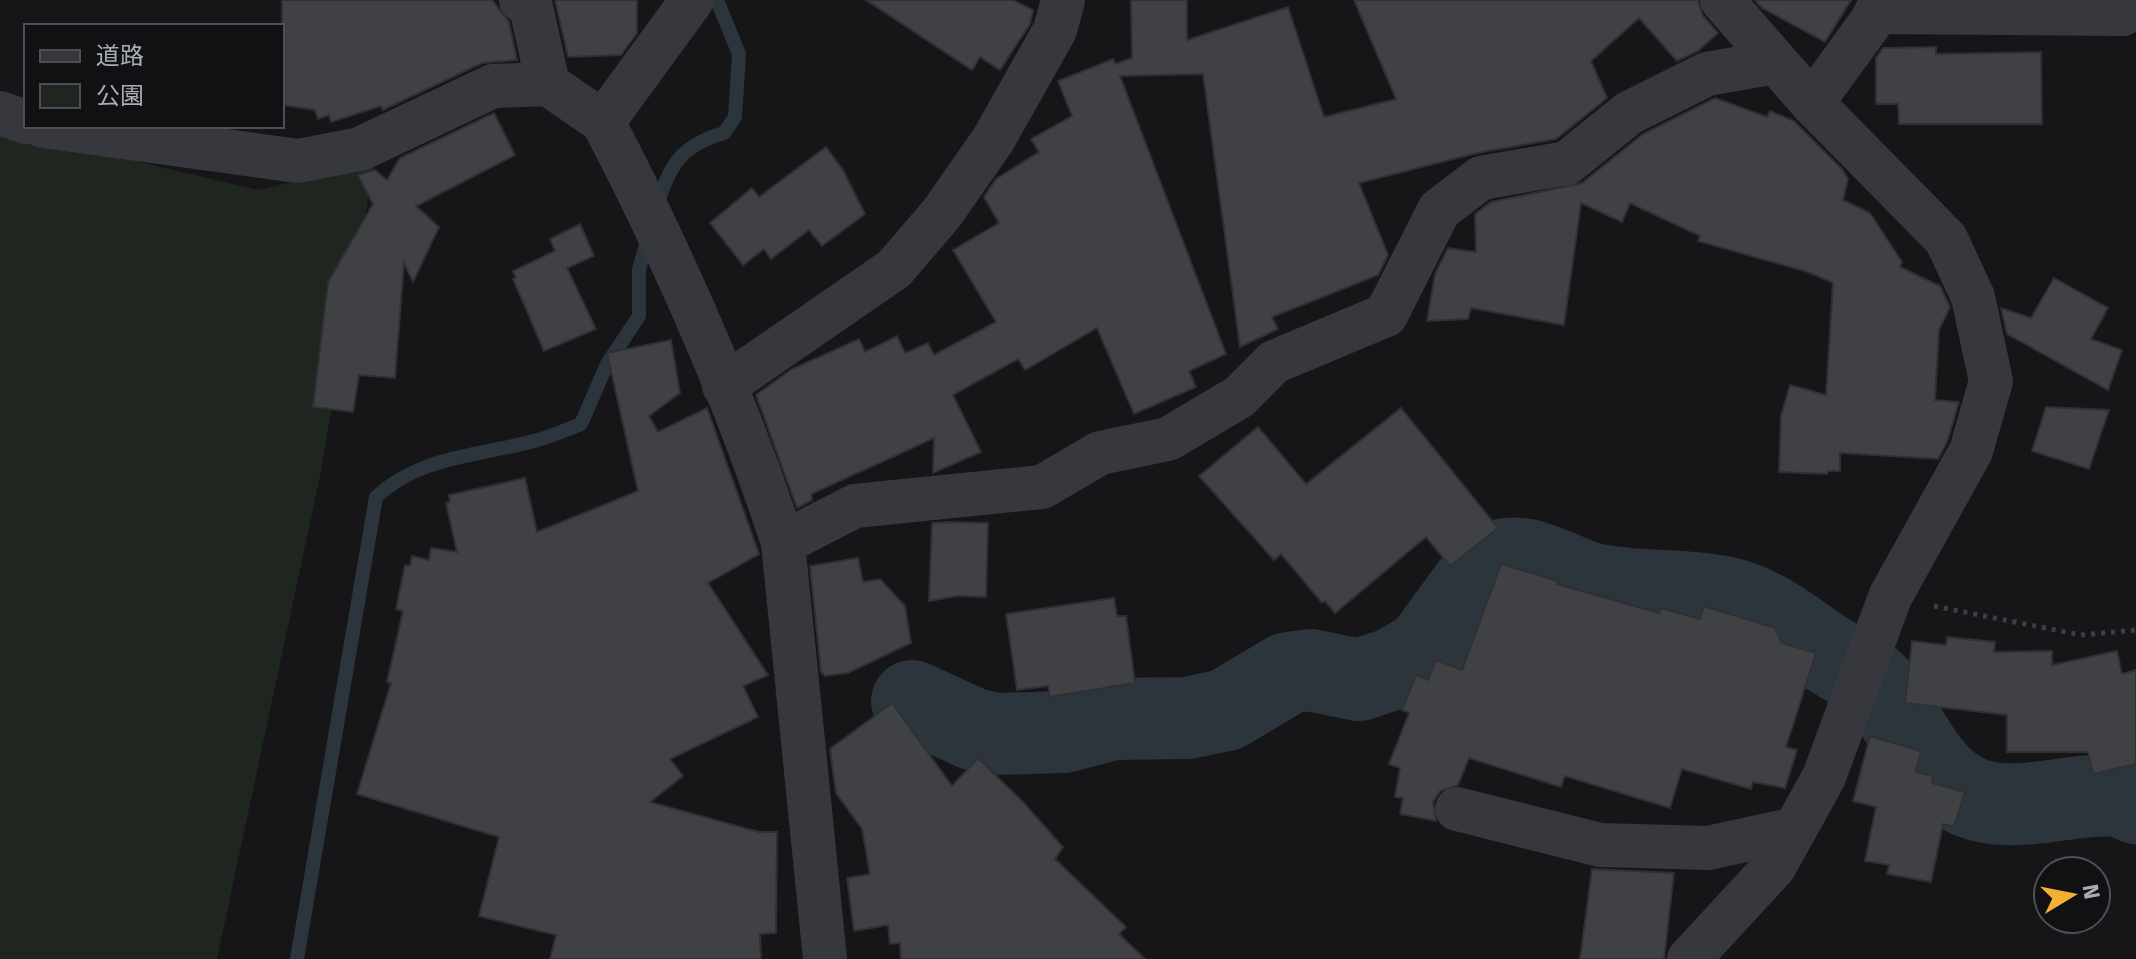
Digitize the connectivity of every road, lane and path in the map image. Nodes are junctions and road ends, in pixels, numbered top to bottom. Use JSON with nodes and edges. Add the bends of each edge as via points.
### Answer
{"nodes":[{"id":1,"x":521,"y":0,"type":"edge"},
{"id":2,"x":692,"y":0,"type":"edge"},
{"id":3,"x":1063,"y":0,"type":"edge"},
{"id":4,"x":1722,"y":0,"type":"edge"},
{"id":5,"x":1881,"y":6,"type":"edge"},
{"id":6,"x":2123,"y":14,"type":"dead end"},
{"id":7,"x":1775,"y":62,"type":"junction"},
{"id":8,"x":548,"y":84,"type":"junction"},
{"id":9,"x":1812,"y":103,"type":"junction"},
{"id":10,"x":0,"y":113,"type":"edge"},
{"id":11,"x":24,"y":121,"type":"edge"},
{"id":12,"x":603,"y":122,"type":"junction"},
{"id":13,"x":58,"y":128,"type":"edge"},
{"id":14,"x":724,"y":386,"type":"junction"},
{"id":15,"x":783,"y":543,"type":"junction"},
{"id":16,"x":1890,"y":597,"type":"junction"},
{"id":17,"x":2136,"y":630,"type":"edge"},
{"id":18,"x":1457,"y":809,"type":"dead end"},
{"id":19,"x":1795,"y":829,"type":"junction"},
{"id":20,"x":825,"y":959,"type":"edge"},
{"id":21,"x":1689,"y":959,"type":"edge"}],
"edges":[{"from":1,"to":8,"type":"street","via":[[531,7]]},
{"from":2,"to":12,"type":"street"},
{"from":3,"to":14,"type":"street","via":[[1055,30],[993,140],[894,269]]},
{"from":4,"to":7,"type":"street"},
{"from":5,"to":6,"type":"street"},
{"from":5,"to":9,"type":"street"},
{"from":7,"to":9,"type":"street"},
{"from":7,"to":15,"type":"street","via":[[1707,74],[1629,113],[1567,163],[1481,178],[1439,210],[1386,315],[1274,362],[1239,397],[1168,439],[1100,453],[1042,487],[855,506]]},
{"from":8,"to":12,"type":"street"},
{"from":8,"to":13,"type":"street","via":[[493,86],[360,149],[298,161]]},
{"from":9,"to":16,"type":"street","via":[[1946,239],[1973,297],[1991,381],[1971,451]]},
{"from":10,"to":11,"type":"street"},
{"from":12,"to":14,"type":"street","via":[[642,195]]},
{"from":14,"to":15,"type":"street"},
{"from":15,"to":20,"type":"street"},
{"from":16,"to":17,"type":"path","via":[[2081,635]]},
{"from":16,"to":19,"type":"street","via":[[1824,777]]},
{"from":18,"to":19,"type":"street","via":[[1600,845],[1708,848]]},
{"from":19,"to":21,"type":"street","via":[[1774,867]]}]}
